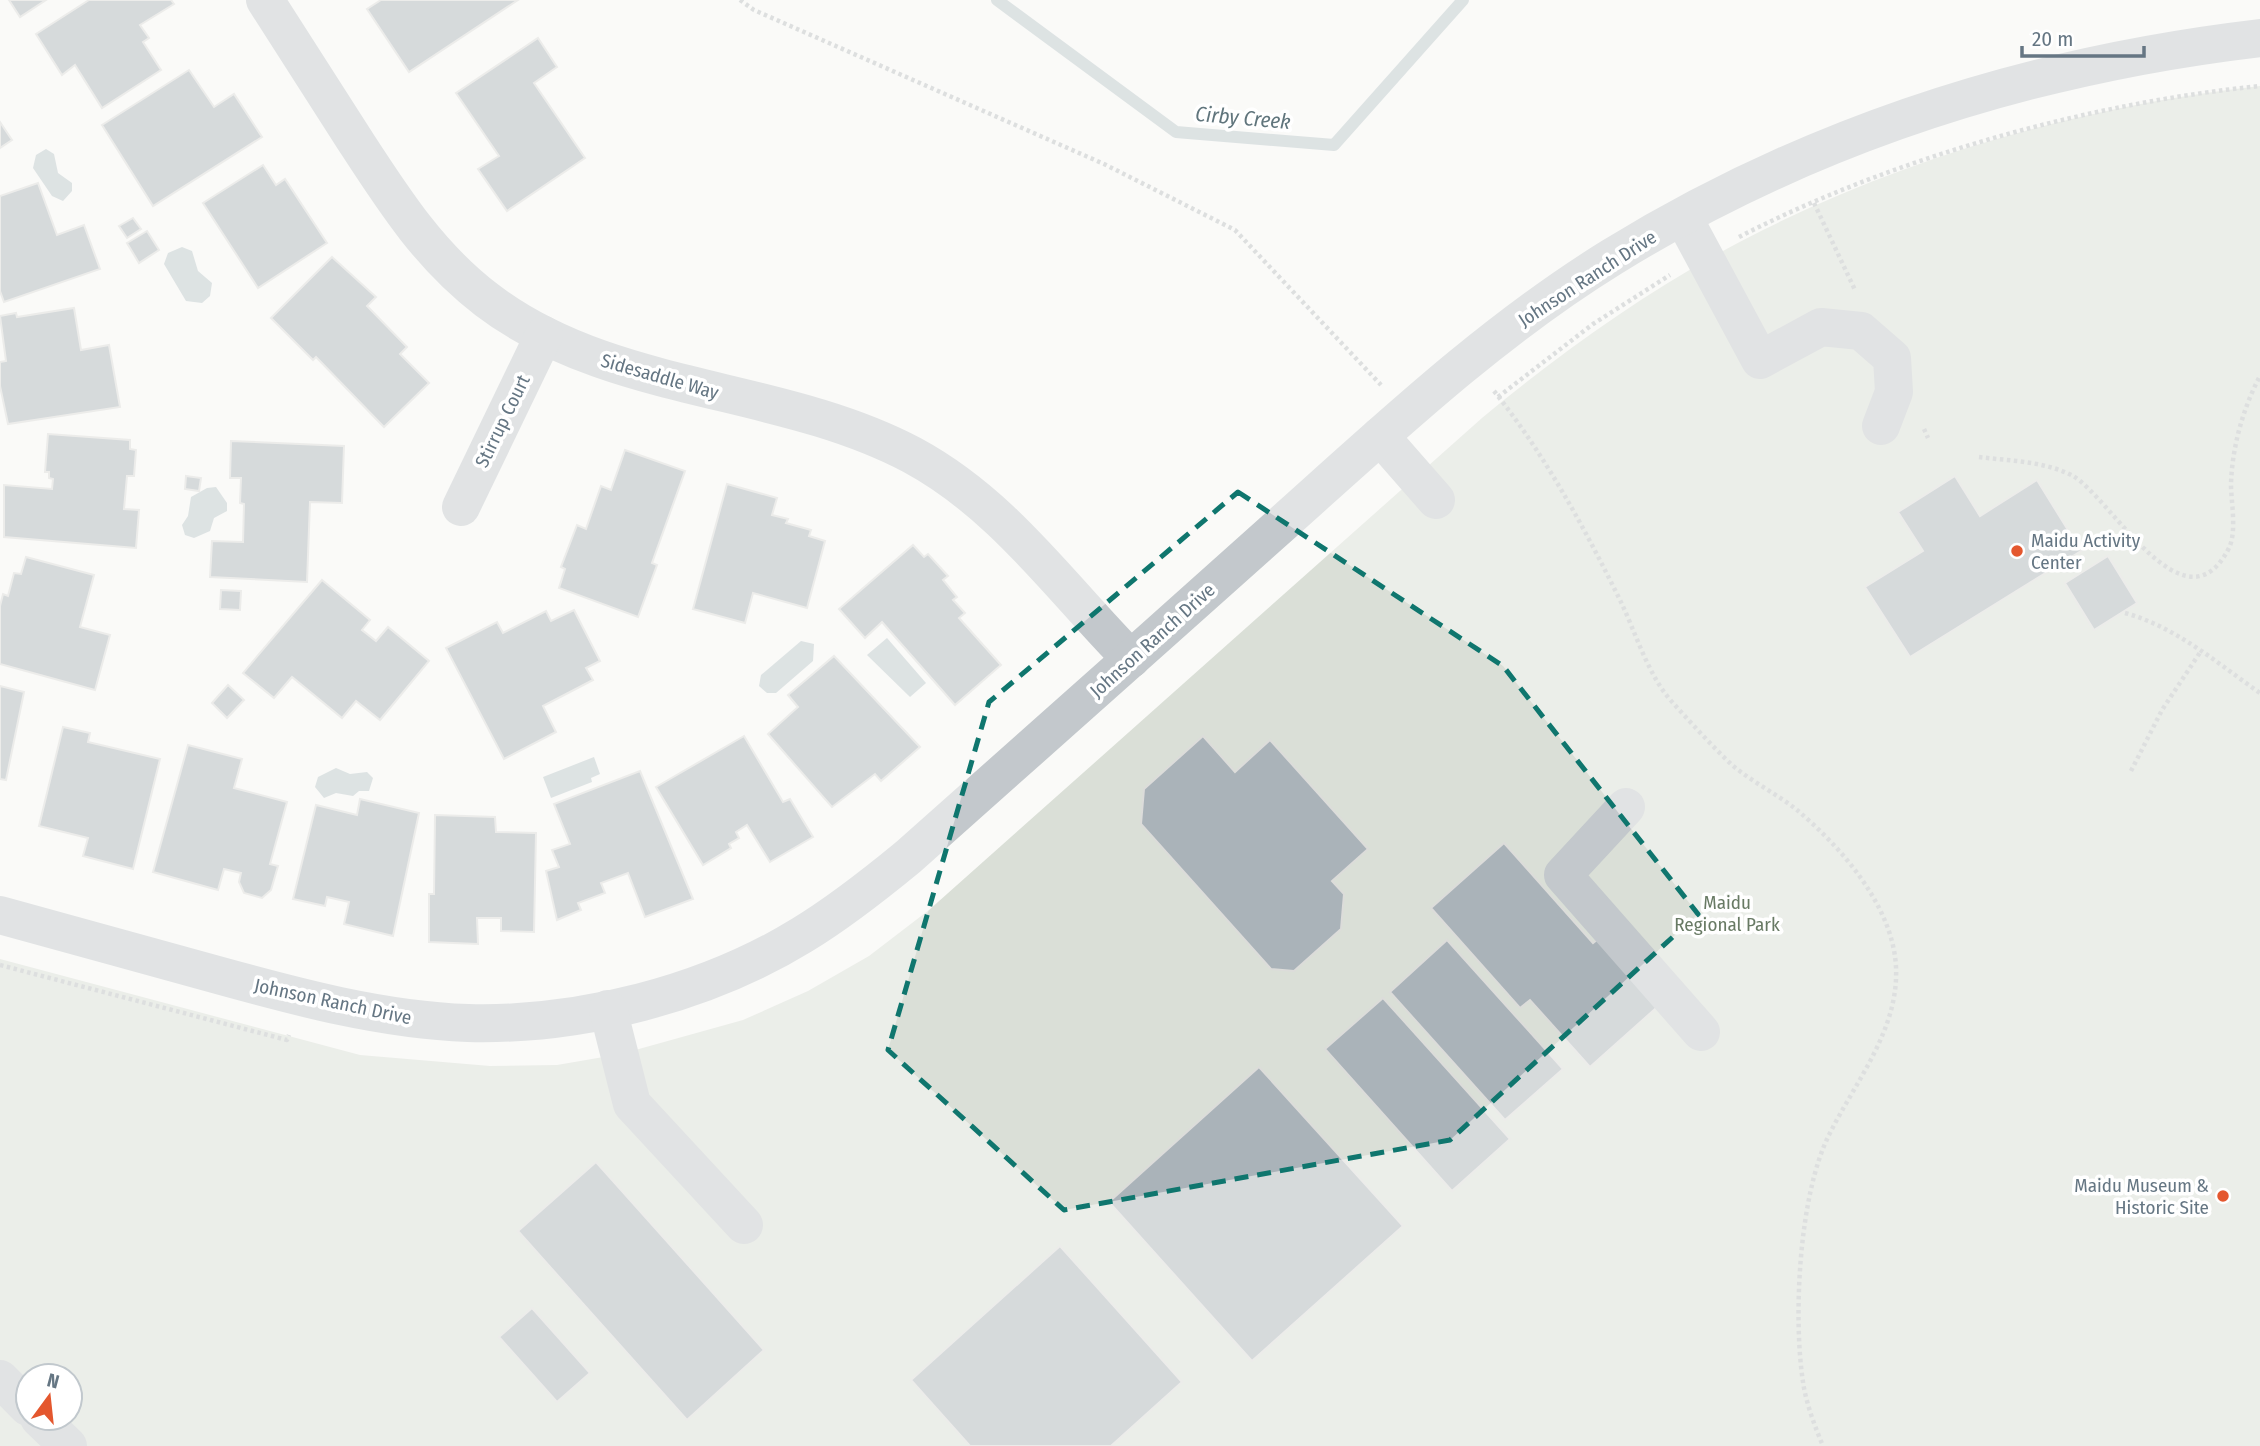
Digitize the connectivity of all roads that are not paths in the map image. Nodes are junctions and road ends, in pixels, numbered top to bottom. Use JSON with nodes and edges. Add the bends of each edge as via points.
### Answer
{"nodes":[{"id":1,"x":265,"y":0,"type":"edge"},
{"id":2,"x":2260,"y":38,"type":"edge"},
{"id":3,"x":1683,"y":217,"type":"junction"},
{"id":4,"x":544,"y":335,"type":"junction"},
{"id":5,"x":1394,"y":425,"type":"junction"},
{"id":6,"x":1881,"y":426,"type":"dead end"},
{"id":7,"x":1436,"y":500,"type":"dead end"},
{"id":8,"x":461,"y":507,"type":"dead end"},
{"id":9,"x":1131,"y":659,"type":"junction"},
{"id":10,"x":1626,"y":807,"type":"dead end"},
{"id":11,"x":0,"y":915,"type":"edge"},
{"id":12,"x":608,"y":1009,"type":"junction"},
{"id":13,"x":1701,"y":1032,"type":"dead end"},
{"id":14,"x":744,"y":1225,"type":"dead end"},
{"id":15,"x":0,"y":1379,"type":"edge"},
{"id":16,"x":14,"y":1393,"type":"edge"},
{"id":17,"x":54,"y":1432,"type":"edge"},
{"id":18,"x":68,"y":1446,"type":"edge"}],
"edges":[{"from":1,"to":4,"type":"street","name":"Sidesaddle Way","via":[[430,249],[488,301]]},
{"from":2,"to":3,"type":"street","name":"Johnson Ranch Drive","via":[[2121,58],[1985,91],[1852,136]]},
{"from":3,"to":5,"type":"street","name":"Johnson Ranch Drive","via":[[1568,286],[1469,360]]},
{"from":3,"to":6,"type":"street","via":[[1760,360],[1821,327],[1861,331],[1892,358],[1894,392]]},
{"from":4,"to":8,"type":"street","name":"Stirrup Court"},
{"from":4,"to":9,"type":"street","name":"Sidesaddle Way","via":[[616,364],[835,425],[911,455],[968,490],[998,515]]},
{"from":5,"to":7,"type":"street"},
{"from":5,"to":9,"type":"street","name":"Johnson Ranch Drive"},
{"from":9,"to":12,"type":"street","name":"Johnson Ranch Drive","via":[[908,857],[800,937],[738,968]]},
{"from":10,"to":13,"type":"street","via":[[1563,875]]},
{"from":11,"to":12,"type":"street","name":"Johnson Ranch Drive","via":[[300,997],[396,1017],[469,1023]]},
{"from":12,"to":14,"type":"street","via":[[632,1104]]},
{"from":15,"to":16,"type":"street"},
{"from":17,"to":18,"type":"street"}]}
